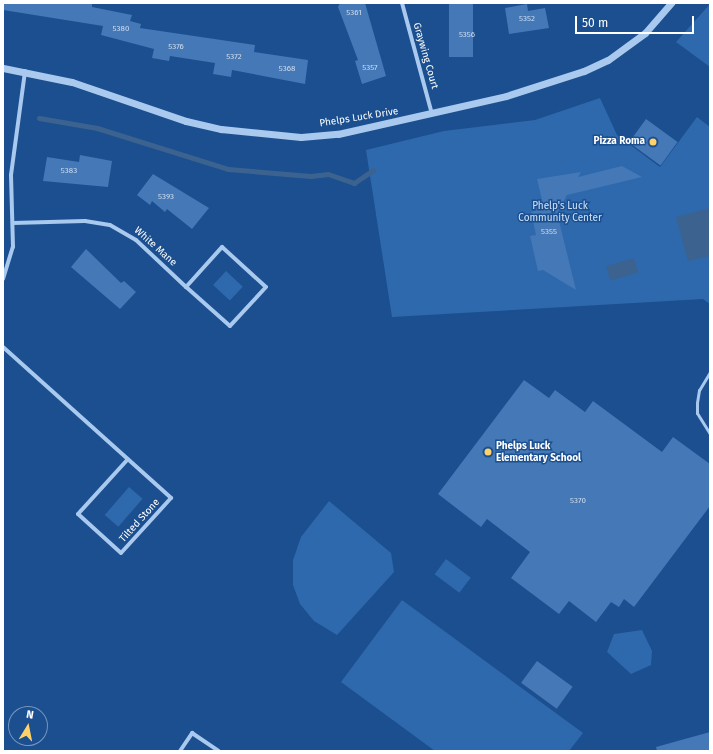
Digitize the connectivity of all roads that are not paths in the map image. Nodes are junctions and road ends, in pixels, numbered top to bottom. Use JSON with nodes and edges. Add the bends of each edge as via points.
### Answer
{"nodes":[{"id":1,"x":402,"y":3,"type":"edge"},
{"id":2,"x":671,"y":3,"type":"edge"},
{"id":3,"x":3,"y":68,"type":"edge"},
{"id":4,"x":25,"y":71,"type":"junction"},
{"id":5,"x":432,"y":114,"type":"junction"},
{"id":6,"x":13,"y":223,"type":"junction"},
{"id":7,"x":3,"y":279,"type":"edge"},
{"id":8,"x":186,"y":286,"type":"junction"},
{"id":9,"x":3,"y":347,"type":"edge"},
{"id":10,"x":710,"y":372,"type":"edge"},
{"id":11,"x":710,"y":434,"type":"edge"},
{"id":12,"x":128,"y":459,"type":"junction"},
{"id":13,"x":180,"y":751,"type":"edge"},
{"id":14,"x":219,"y":751,"type":"edge"}],
"edges":[{"from":1,"to":5,"type":"street","name":"Graywing Court"},
{"from":2,"to":5,"type":"street","name":"Phelps Luck Drive","via":[[645,32],[608,60],[584,71],[506,96]]},
{"from":3,"to":4,"type":"street","name":"Phelps Luck Drive"},
{"from":4,"to":5,"type":"street","name":"Phelps Luck Drive","via":[[100,91],[186,121],[266,135],[338,134]]},
{"from":4,"to":6,"type":"street","via":[[11,175]]},
{"from":6,"to":7,"type":"street","via":[[13,247]]},
{"from":6,"to":8,"type":"street","name":"White Mane","via":[[85,221],[110,225],[136,240]]},
{"from":8,"to":8,"type":"street","name":"White Mane","via":[[222,247],[266,287],[230,326]]},
{"from":9,"to":12,"type":"street","name":"Tilted Stone"},
{"from":10,"to":11,"type":"lane","via":[[699,390],[697,403],[697,413]]},
{"from":12,"to":12,"type":"street","name":"Tilted Stone","via":[[78,514],[121,553],[171,498]]},
{"from":13,"to":14,"type":"street","via":[[192,733]]}]}
